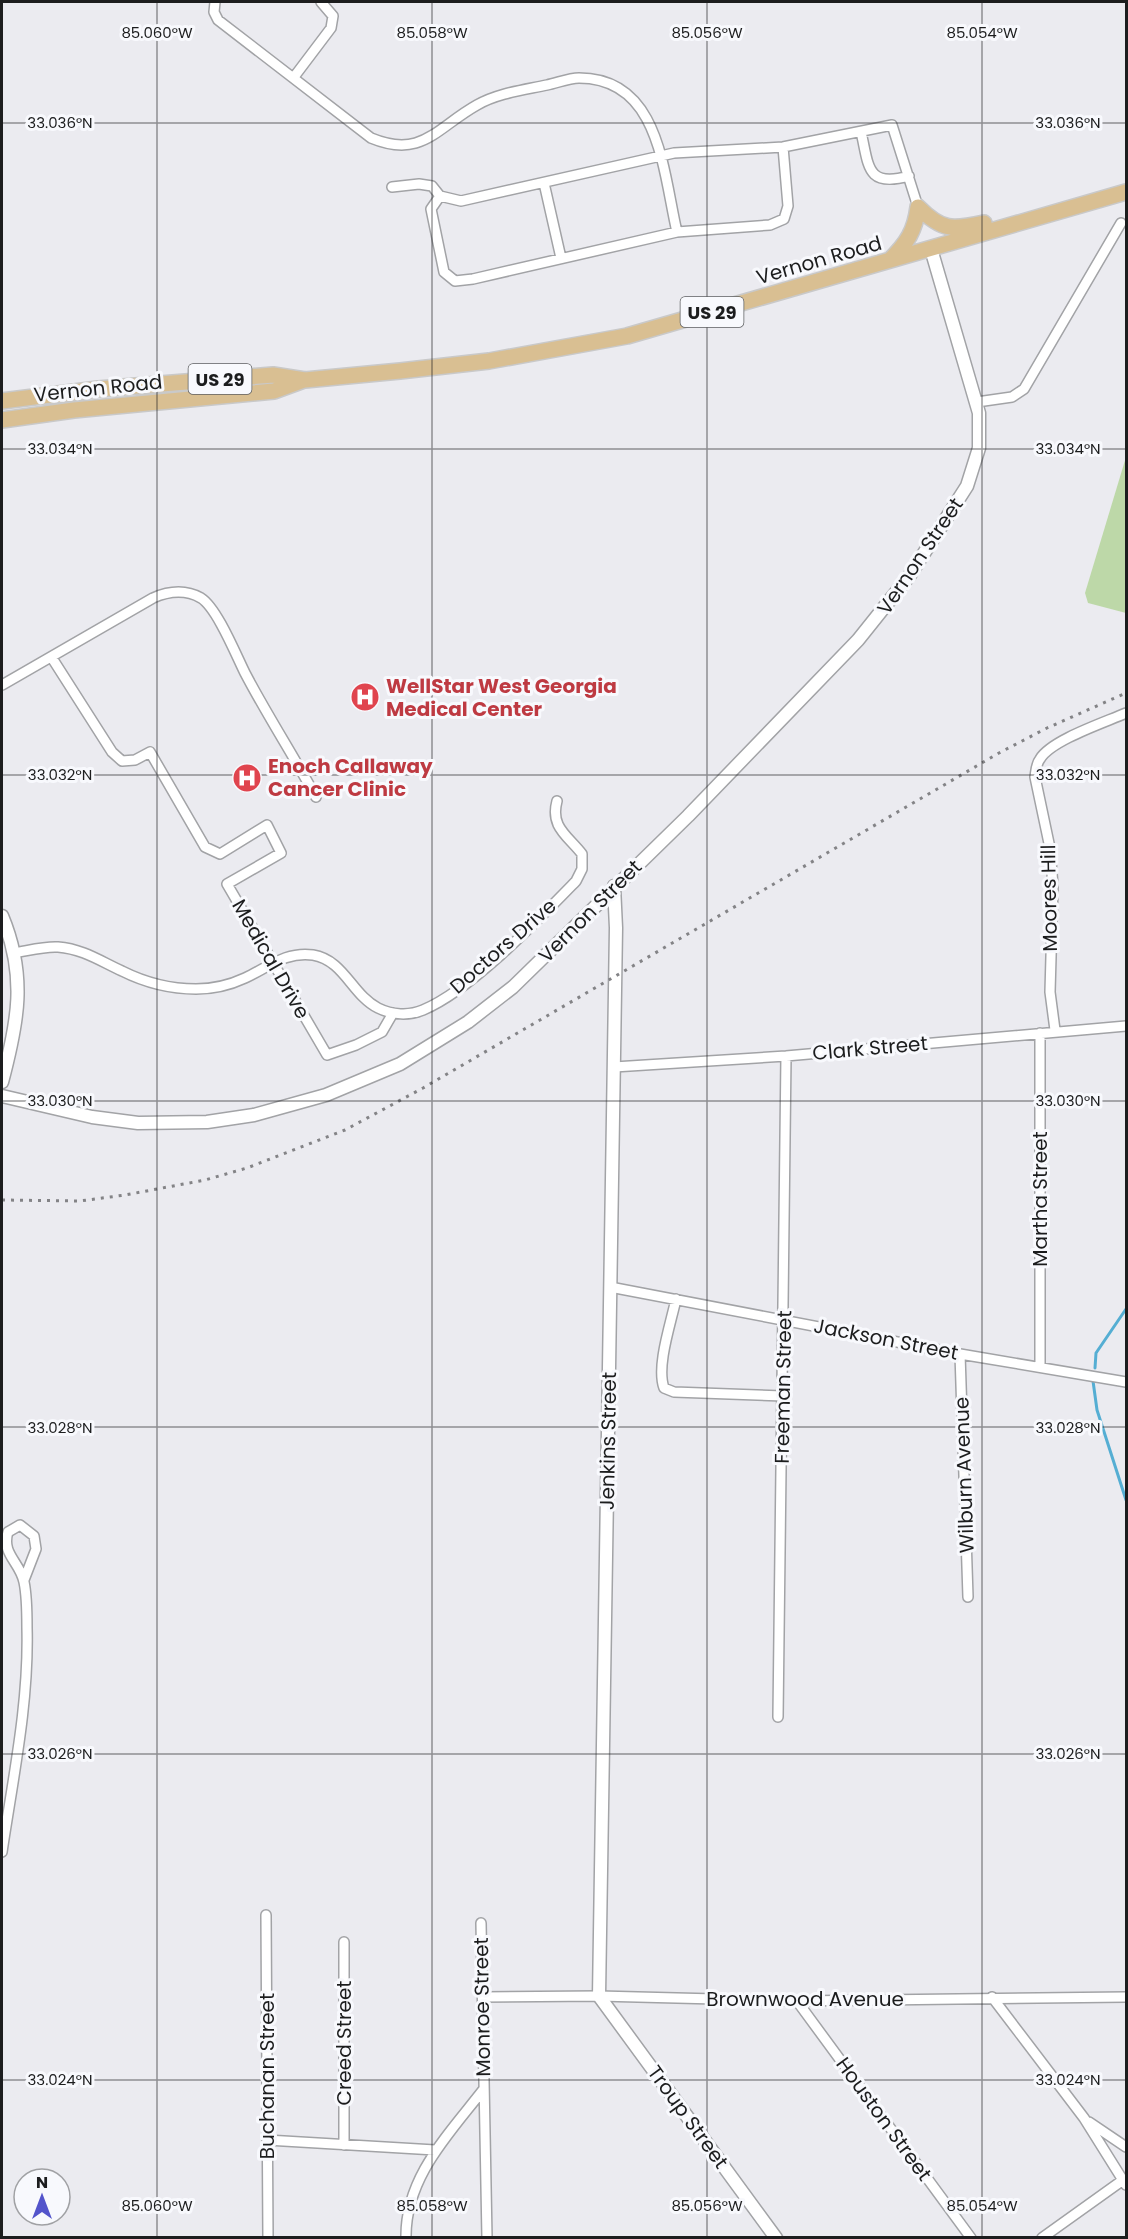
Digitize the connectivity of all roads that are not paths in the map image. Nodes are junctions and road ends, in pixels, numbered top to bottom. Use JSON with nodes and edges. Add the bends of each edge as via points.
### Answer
{"nodes":[{"id":1,"x":215,"y":2,"type":"edge"},
{"id":2,"x":321,"y":2,"type":"edge"},
{"id":3,"x":294,"y":77,"type":"junction"},
{"id":4,"x":861,"y":132,"type":"junction"},
{"id":5,"x":783,"y":147,"type":"junction"},
{"id":6,"x":659,"y":157,"type":"junction"},
{"id":7,"x":909,"y":176,"type":"junction"},
{"id":8,"x":544,"y":183,"type":"junction"},
{"id":9,"x":392,"y":187,"type":"dead end"},
{"id":10,"x":1126,"y":192,"type":"edge"},
{"id":11,"x":440,"y":196,"type":"junction"},
{"id":12,"x":918,"y":207,"type":"junction"},
{"id":13,"x":1029,"y":219,"type":"junction"},
{"id":14,"x":1121,"y":222,"type":"dead end"},
{"id":15,"x":677,"y":232,"type":"junction"},
{"id":16,"x":932,"y":249,"type":"junction"},
{"id":17,"x":561,"y":258,"type":"junction"},
{"id":18,"x":889,"y":261,"type":"junction"},
{"id":19,"x":305,"y":380,"type":"junction"},
{"id":20,"x":2,"y":401,"type":"edge"},
{"id":21,"x":977,"y":402,"type":"junction"},
{"id":22,"x":2,"y":420,"type":"edge"},
{"id":23,"x":52,"y":658,"type":"junction"},
{"id":24,"x":2,"y":685,"type":"edge"},
{"id":25,"x":1126,"y":713,"type":"edge"},
{"id":26,"x":316,"y":797,"type":"dead end"},
{"id":27,"x":557,"y":801,"type":"dead end"},
{"id":28,"x":614,"y":886,"type":"junction"},
{"id":29,"x":2,"y":916,"type":"edge"},
{"id":30,"x":7,"y":954,"type":"edge"},
{"id":31,"x":272,"y":963,"type":"junction"},
{"id":32,"x":393,"y":1013,"type":"junction"},
{"id":33,"x":1126,"y":1026,"type":"edge"},
{"id":34,"x":1055,"y":1030,"type":"junction"},
{"id":35,"x":1040,"y":1033,"type":"junction"},
{"id":36,"x":786,"y":1056,"type":"junction"},
{"id":37,"x":614,"y":1067,"type":"junction"},
{"id":38,"x":2,"y":1082,"type":"edge"},
{"id":39,"x":2,"y":1096,"type":"edge"},
{"id":40,"x":610,"y":1287,"type":"junction"},
{"id":41,"x":676,"y":1299,"type":"junction"},
{"id":42,"x":784,"y":1320,"type":"junction"},
{"id":43,"x":960,"y":1354,"type":"junction"},
{"id":44,"x":1040,"y":1365,"type":"junction"},
{"id":45,"x":1126,"y":1382,"type":"edge"},
{"id":46,"x":783,"y":1396,"type":"junction"},
{"id":47,"x":24,"y":1580,"type":"junction"},
{"id":48,"x":968,"y":1597,"type":"dead end"},
{"id":49,"x":778,"y":1717,"type":"dead end"},
{"id":50,"x":2,"y":1852,"type":"edge"},
{"id":51,"x":266,"y":1915,"type":"dead end"},
{"id":52,"x":481,"y":1923,"type":"dead end"},
{"id":53,"x":344,"y":1942,"type":"dead end"},
{"id":54,"x":599,"y":1996,"type":"junction"},
{"id":55,"x":483,"y":1997,"type":"junction"},
{"id":56,"x":992,"y":1997,"type":"junction"},
{"id":57,"x":1126,"y":1997,"type":"edge"},
{"id":58,"x":797,"y":2001,"type":"junction"},
{"id":59,"x":483,"y":2090,"type":"junction"},
{"id":60,"x":1084,"y":2118,"type":"junction"},
{"id":61,"x":267,"y":2140,"type":"junction"},
{"id":62,"x":344,"y":2145,"type":"junction"},
{"id":63,"x":1126,"y":2147,"type":"edge"},
{"id":64,"x":435,"y":2150,"type":"junction"},
{"id":65,"x":1125,"y":2182,"type":"edge"},
{"id":66,"x":268,"y":2238,"type":"edge"},
{"id":67,"x":406,"y":2238,"type":"edge"},
{"id":68,"x":487,"y":2238,"type":"edge"},
{"id":69,"x":776,"y":2238,"type":"edge"},
{"id":70,"x":971,"y":2238,"type":"edge"},
{"id":71,"x":1042,"y":2238,"type":"edge"}],
"edges":[{"from":1,"to":3,"type":"street","via":[[218,20]]},
{"from":2,"to":3,"type":"street","via":[[333,16],[331,28]]},
{"from":3,"to":6,"type":"street","via":[[371,138],[402,147],[420,143],[491,98],[578,78],[615,85],[639,104],[653,129]]},
{"from":4,"to":5,"type":"street"},
{"from":4,"to":7,"type":"street","via":[[870,171],[878,179],[891,181]]},
{"from":4,"to":7,"type":"street","via":[[892,125]]},
{"from":5,"to":6,"type":"street","via":[[717,148]]},
{"from":5,"to":15,"type":"street","via":[[788,206],[784,219],[770,225]]},
{"from":6,"to":8,"type":"street"},
{"from":6,"to":15,"type":"street"},
{"from":7,"to":12,"type":"street"},
{"from":8,"to":11,"type":"street","via":[[461,201]]},
{"from":8,"to":17,"type":"street"},
{"from":9,"to":11,"type":"street","via":[[432,186]]},
{"from":10,"to":13,"type":"main road","name":"Vernon Road","number":"US 29"},
{"from":11,"to":17,"type":"street","via":[[431,209],[444,272],[455,280]]},
{"from":12,"to":13,"type":"main road","via":[[945,227]]},
{"from":12,"to":18,"type":"main road","via":[[915,227],[906,244]]},
{"from":13,"to":16,"type":"main road","name":"Vernon Road","number":"US 29"},
{"from":14,"to":21,"type":"street","via":[[1024,389],[1012,396]]},
{"from":15,"to":17,"type":"street"},
{"from":16,"to":18,"type":"main road","name":"Vernon Road","number":"US 29"},
{"from":16,"to":21,"type":"street","name":"Vernon Street"},
{"from":18,"to":19,"type":"main road","name":"Vernon Road","number":"US 29","via":[[627,336],[460,365]]},
{"from":19,"to":20,"type":"main road","name":"Vernon Road","number":"US 29","via":[[273,375]]},
{"from":19,"to":22,"type":"main road","name":"Vernon Road","number":"US 29","via":[[274,391]]},
{"from":21,"to":28,"type":"street","name":"Vernon Street","via":[[980,436],[973,474],[938,533],[881,614],[826,676]]},
{"from":23,"to":24,"type":"street"},
{"from":23,"to":26,"type":"street","via":[[115,618],[168,592],[188,592],[203,599],[228,636]]},
{"from":23,"to":31,"type":"street","name":"Medical Drive","via":[[112,752],[122,761],[135,760],[150,752],[205,847],[220,854],[267,825],[281,853],[227,884]]},
{"from":25,"to":34,"type":"street","name":"Moores Hill","via":[[1054,746],[1040,757],[1036,767],[1053,886],[1050,992]]},
{"from":27,"to":32,"type":"street","name":"Doctors Drive","via":[[557,826],[582,854],[582,870],[576,881],[461,986],[424,1009]]},
{"from":28,"to":37,"type":"street","name":"Jenkins Street"},
{"from":28,"to":39,"type":"street","name":"Vernon Street","via":[[534,968],[468,1022],[400,1064],[326,1095],[246,1117],[161,1124],[92,1117]]},
{"from":29,"to":30,"type":"street"},
{"from":30,"to":31,"type":"street","via":[[54,946],[65,948],[152,983],[197,989],[232,984]]},
{"from":30,"to":38,"type":"street","via":[[18,984],[18,1013]]},
{"from":31,"to":32,"type":"street","via":[[302,954],[325,958],[366,999]]},
{"from":31,"to":32,"type":"street","name":"Medical Drive","via":[[327,1055],[382,1032]]},
{"from":33,"to":34,"type":"street","name":"Clark Street"},
{"from":34,"to":35,"type":"street","name":"Clark Street"},
{"from":35,"to":36,"type":"street","name":"Clark Street"},
{"from":35,"to":44,"type":"street","name":"Martha Street"},
{"from":36,"to":37,"type":"street","name":"Clark Street"},
{"from":36,"to":42,"type":"street","name":"Freeman Street"},
{"from":37,"to":40,"type":"street","name":"Jenkins Street"},
{"from":40,"to":41,"type":"street","name":"Jackson Street"},
{"from":40,"to":54,"type":"street","name":"Jenkins Street"},
{"from":41,"to":42,"type":"street","name":"Jackson Street"},
{"from":41,"to":46,"type":"street","via":[[662,1372],[664,1388],[674,1392]]},
{"from":42,"to":43,"type":"street","name":"Jackson Street"},
{"from":42,"to":46,"type":"street","name":"Freeman Street"},
{"from":43,"to":44,"type":"street","name":"Jackson Street"},
{"from":43,"to":48,"type":"street","name":"Wilburn Avenue"},
{"from":44,"to":45,"type":"street","name":"Jackson Street"},
{"from":46,"to":49,"type":"street","name":"Freeman Street"},
{"from":47,"to":47,"type":"street","via":[[5,1542],[8,1532],[20,1526],[34,1536],[36,1549]]},
{"from":47,"to":50,"type":"street","via":[[25,1696]]},
{"from":51,"to":61,"type":"street","name":"Buchanan Street"},
{"from":52,"to":55,"type":"street","name":"Monroe Street"},
{"from":53,"to":62,"type":"street","name":"Creed Street"},
{"from":54,"to":55,"type":"street","name":"Brownwood Avenue"},
{"from":54,"to":58,"type":"street","name":"Brownwood Avenue"},
{"from":54,"to":69,"type":"street","name":"Troup Street"},
{"from":55,"to":59,"type":"street","name":"Monroe Street"},
{"from":56,"to":57,"type":"street","name":"Brownwood Avenue"},
{"from":56,"to":58,"type":"street","name":"Brownwood Avenue"},
{"from":56,"to":60,"type":"street"},
{"from":58,"to":70,"type":"street","name":"Houston Street"},
{"from":59,"to":64,"type":"street","name":"Monroe Street"},
{"from":59,"to":68,"type":"street","name":"Monroe Street"},
{"from":60,"to":63,"type":"street"},
{"from":60,"to":65,"type":"street"},
{"from":61,"to":62,"type":"street"},
{"from":61,"to":66,"type":"street","name":"Buchanan Street"},
{"from":62,"to":64,"type":"street"},
{"from":64,"to":67,"type":"street","name":"Monroe Street","via":[[409,2203]]},
{"from":65,"to":71,"type":"street"}]}
